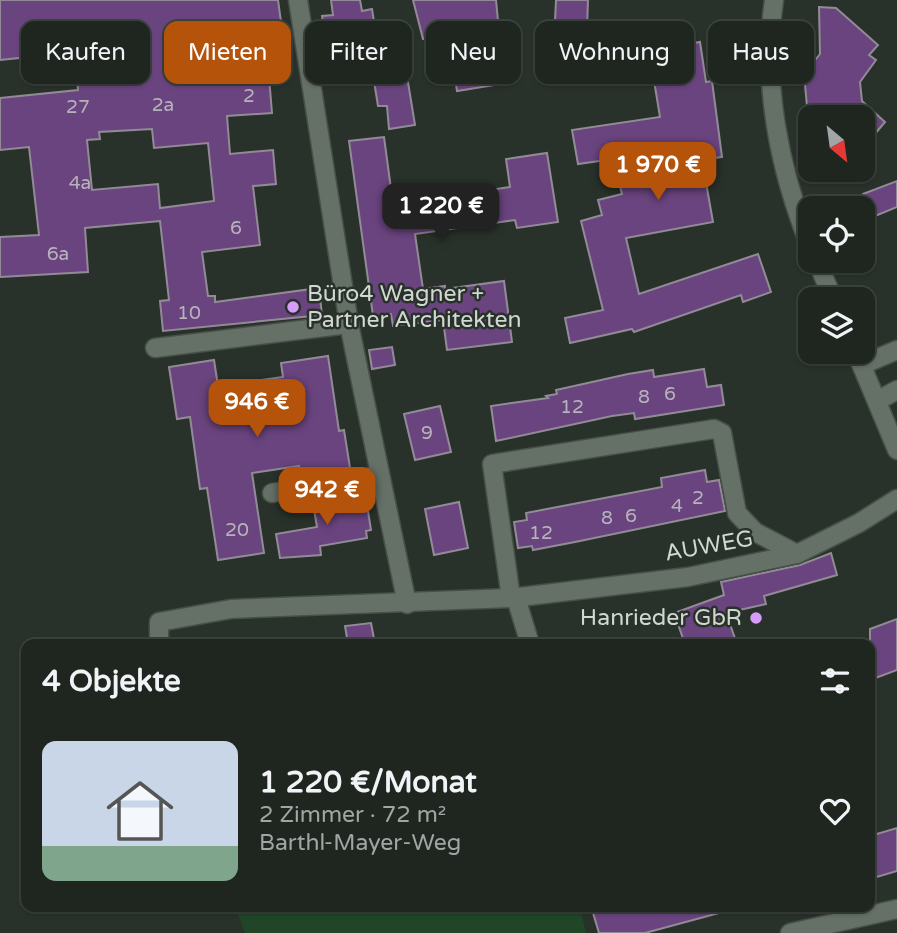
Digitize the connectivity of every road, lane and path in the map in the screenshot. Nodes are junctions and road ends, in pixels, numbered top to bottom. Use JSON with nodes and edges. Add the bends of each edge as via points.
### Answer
{"nodes":[{"id":1,"x":298,"y":0,"type":"edge"},
{"id":2,"x":774,"y":0,"type":"edge"},
{"id":3,"x":798,"y":214,"type":"edge"},
{"id":4,"x":349,"y":324,"type":"junction"},
{"id":5,"x":155,"y":348,"type":"dead end"},
{"id":6,"x":897,"y":350,"type":"edge"},
{"id":7,"x":875,"y":355,"type":"edge"},
{"id":8,"x":862,"y":364,"type":"edge"},
{"id":9,"x":897,"y":390,"type":"edge"},
{"id":10,"x":877,"y":401,"type":"junction"},
{"id":11,"x":897,"y":450,"type":"edge"},
{"id":12,"x":380,"y":475,"type":"junction"},
{"id":13,"x":272,"y":493,"type":"dead end"},
{"id":14,"x":897,"y":499,"type":"edge"},
{"id":15,"x":797,"y":554,"type":"junction"},
{"id":16,"x":514,"y":598,"type":"junction"},
{"id":17,"x":407,"y":604,"type":"junction"},
{"id":18,"x":159,"y":639,"type":"edge"},
{"id":19,"x":528,"y":639,"type":"edge"},
{"id":20,"x":897,"y":909,"type":"edge"},
{"id":21,"x":790,"y":933,"type":"edge"}],
"edges":[{"from":1,"to":4,"type":"street"},
{"from":2,"to":3,"type":"street","via":[[774,111]]},
{"from":4,"to":5,"type":"street"},
{"from":4,"to":12,"type":"street"},
{"from":6,"to":7,"type":"street"},
{"from":8,"to":10,"type":"street"},
{"from":9,"to":10,"type":"street"},
{"from":10,"to":11,"type":"street"},
{"from":12,"to":13,"type":"street"},
{"from":12,"to":17,"type":"street"},
{"from":14,"to":15,"type":"street","name":"AUWEG"},
{"from":15,"to":16,"type":"street","name":"AUWEG","via":[[688,577]]},
{"from":15,"to":16,"type":"street","via":[[755,532],[737,513],[722,433],[714,429],[492,464]]},
{"from":16,"to":17,"type":"street","name":"AUWEG"},
{"from":16,"to":19,"type":"street"},
{"from":17,"to":18,"type":"street","name":"AUWEG","via":[[231,610],[159,622]]},
{"from":20,"to":21,"type":"street"}]}
